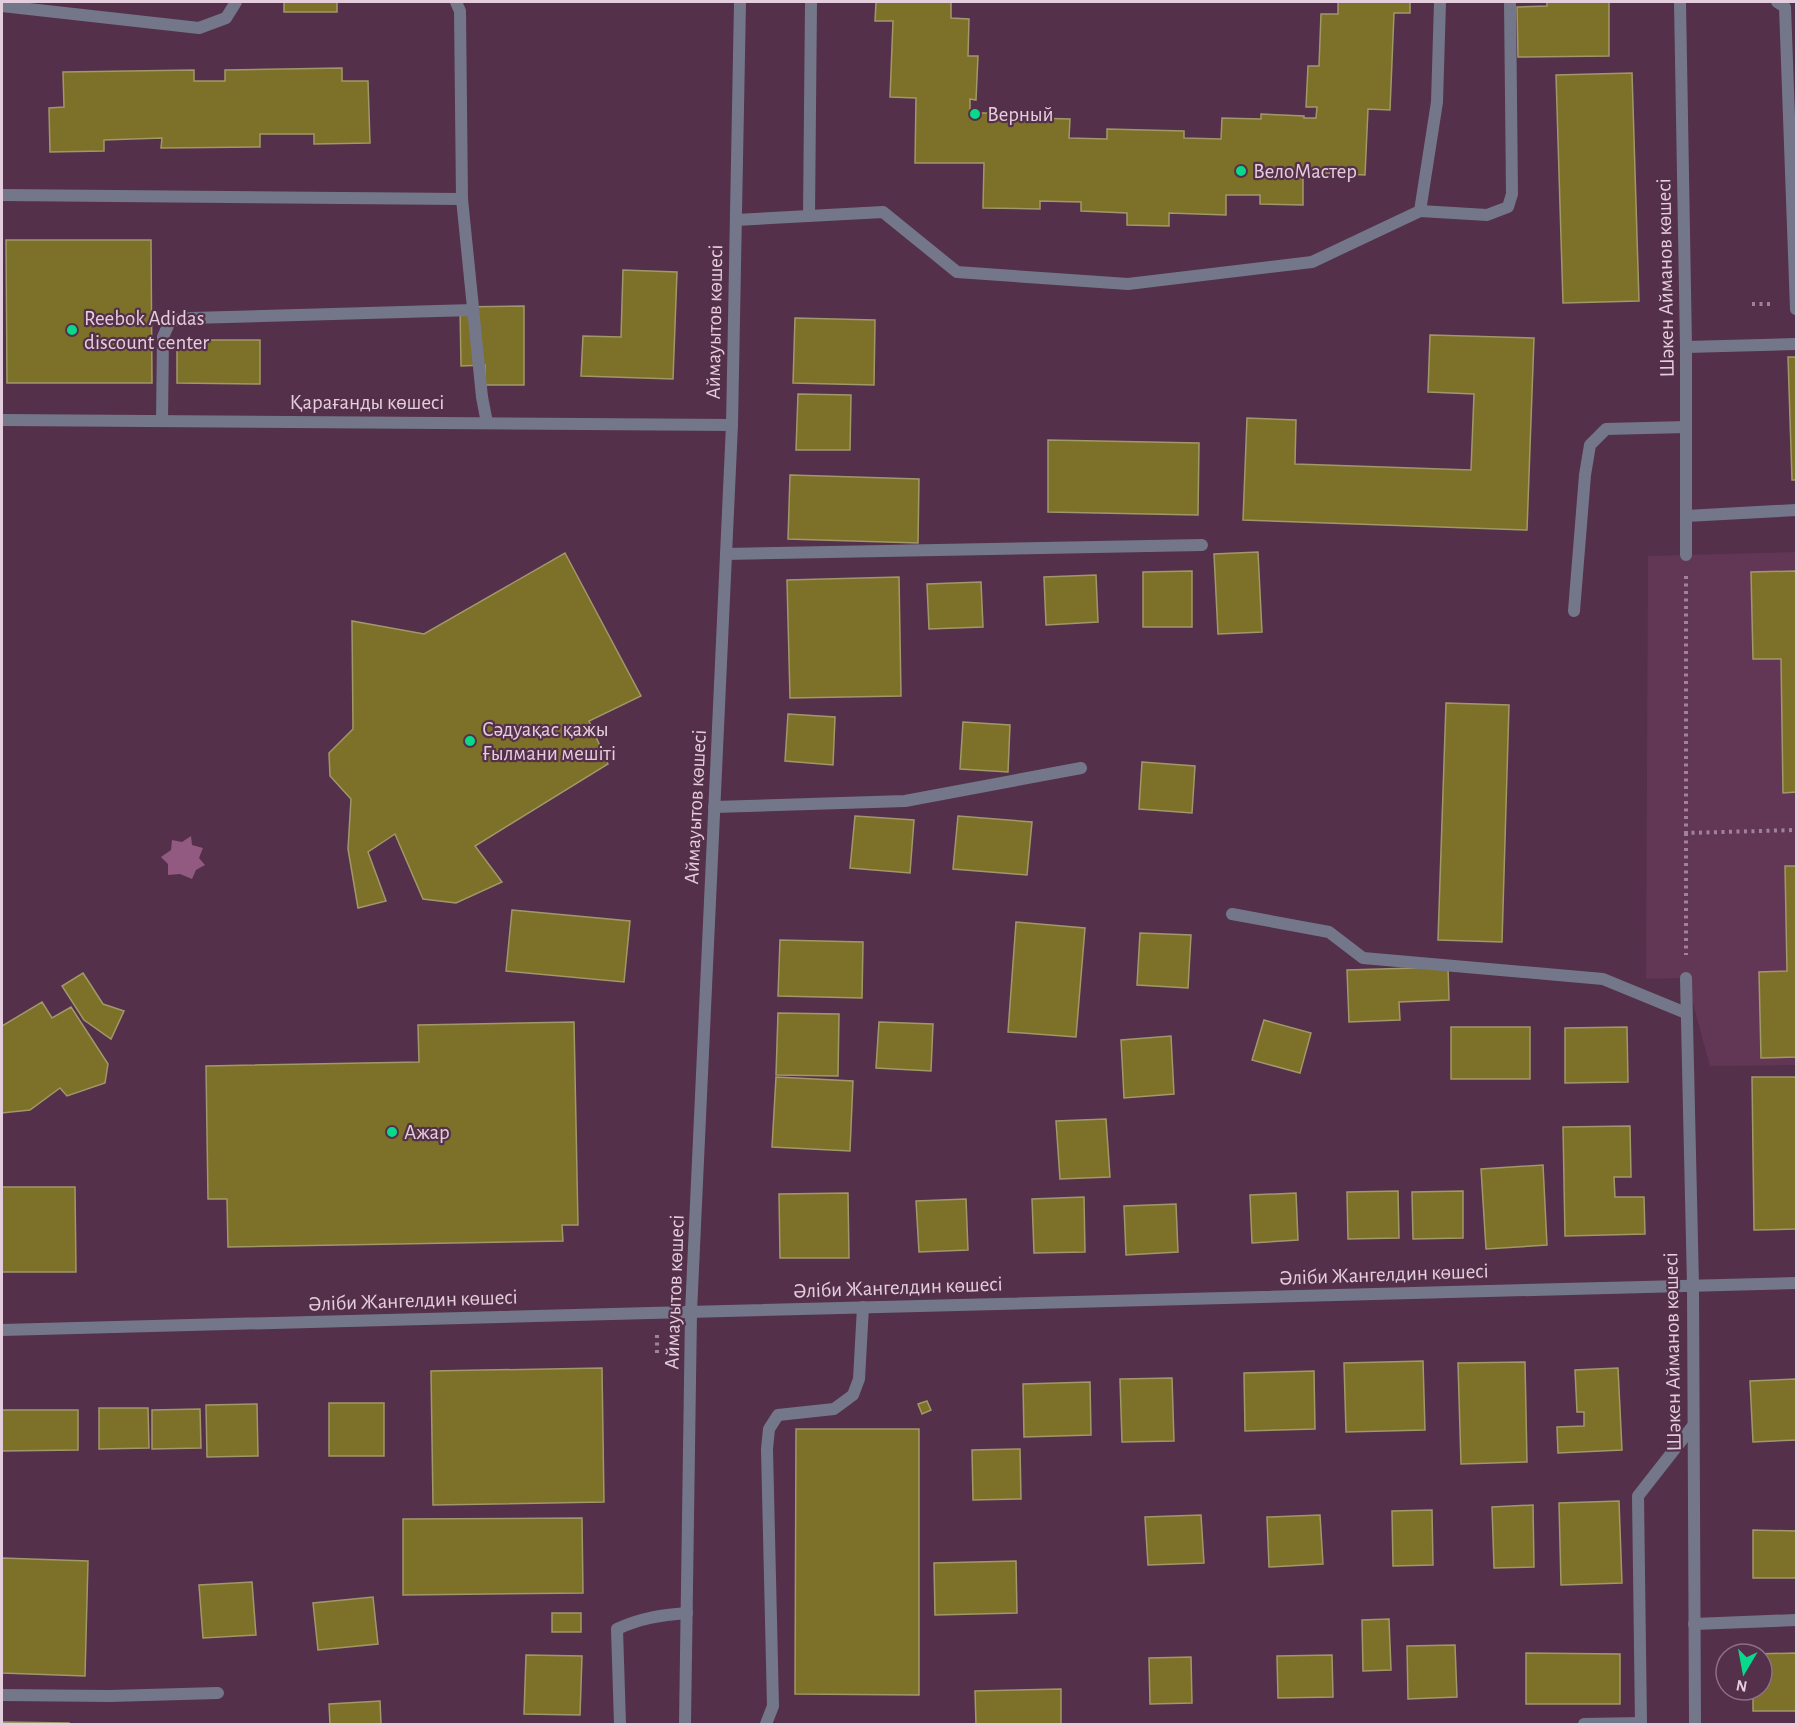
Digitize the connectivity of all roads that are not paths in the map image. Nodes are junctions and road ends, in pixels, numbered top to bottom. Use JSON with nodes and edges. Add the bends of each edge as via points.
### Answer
{"nodes":[{"id":1,"x":236,"y":2,"type":"edge"},
{"id":2,"x":456,"y":2,"type":"edge"},
{"id":3,"x":740,"y":2,"type":"edge"},
{"id":4,"x":811,"y":2,"type":"edge"},
{"id":5,"x":1440,"y":2,"type":"edge"},
{"id":6,"x":1510,"y":2,"type":"edge"},
{"id":7,"x":1680,"y":2,"type":"edge"},
{"id":8,"x":1777,"y":2,"type":"edge"},
{"id":9,"x":2,"y":6,"type":"edge"},
{"id":10,"x":2,"y":195,"type":"edge"},
{"id":11,"x":462,"y":199,"type":"junction"},
{"id":12,"x":1420,"y":211,"type":"junction"},
{"id":13,"x":809,"y":216,"type":"junction"},
{"id":14,"x":736,"y":220,"type":"junction"},
{"id":15,"x":1797,"y":309,"type":"edge"},
{"id":16,"x":474,"y":310,"type":"junction"},
{"id":17,"x":1797,"y":344,"type":"edge"},
{"id":18,"x":1686,"y":347,"type":"junction"},
{"id":19,"x":2,"y":420,"type":"edge"},
{"id":20,"x":162,"y":420,"type":"junction"},
{"id":21,"x":486,"y":423,"type":"junction"},
{"id":22,"x":732,"y":425,"type":"junction"},
{"id":23,"x":1686,"y":427,"type":"junction"},
{"id":24,"x":1797,"y":510,"type":"edge"},
{"id":25,"x":1686,"y":516,"type":"junction"},
{"id":26,"x":1202,"y":545,"type":"dead end"},
{"id":27,"x":726,"y":554,"type":"junction"},
{"id":28,"x":1686,"y":555,"type":"road end"},
{"id":29,"x":1574,"y":611,"type":"dead end"},
{"id":30,"x":1081,"y":768,"type":"dead end"},
{"id":31,"x":714,"y":807,"type":"junction"},
{"id":32,"x":1232,"y":914,"type":"dead end"},
{"id":33,"x":1686,"y":978,"type":"road end"},
{"id":34,"x":1686,"y":1013,"type":"junction"},
{"id":35,"x":1797,"y":1283,"type":"edge"},
{"id":36,"x":1693,"y":1285,"type":"junction"},
{"id":37,"x":863,"y":1307,"type":"junction"},
{"id":38,"x":691,"y":1312,"type":"junction"},
{"id":39,"x":2,"y":1330,"type":"edge"},
{"id":40,"x":1692,"y":1427,"type":"junction"},
{"id":41,"x":687,"y":1613,"type":"junction"},
{"id":42,"x":1797,"y":1620,"type":"edge"},
{"id":43,"x":1694,"y":1624,"type":"junction"},
{"id":44,"x":218,"y":1693,"type":"dead end"},
{"id":45,"x":2,"y":1695,"type":"edge"},
{"id":46,"x":1641,"y":1724,"type":"edge"},
{"id":47,"x":620,"y":1725,"type":"edge"},
{"id":48,"x":685,"y":1725,"type":"edge"},
{"id":49,"x":766,"y":1725,"type":"edge"},
{"id":50,"x":1584,"y":1725,"type":"edge"},
{"id":51,"x":1695,"y":1725,"type":"edge"}],
"edges":[{"from":1,"to":9,"type":"street","via":[[226,18],[199,28]]},
{"from":2,"to":11,"type":"street","via":[[460,11]]},
{"from":3,"to":14,"type":"street","name":"Аймауытов көшесі"},
{"from":4,"to":13,"type":"street"},
{"from":5,"to":12,"type":"street","via":[[1437,102]]},
{"from":6,"to":12,"type":"street","via":[[1512,194],[1508,207],[1487,215]]},
{"from":7,"to":18,"type":"street","name":"Шәкен Айманов көшесі"},
{"from":8,"to":15,"type":"street","via":[[1785,8]]},
{"from":10,"to":11,"type":"street"},
{"from":11,"to":16,"type":"street"},
{"from":12,"to":13,"type":"street","via":[[1312,262],[1128,284],[957,272],[883,212]]},
{"from":13,"to":14,"type":"street"},
{"from":14,"to":22,"type":"street","name":"Аймауытов көшесі"},
{"from":16,"to":20,"type":"street","via":[[170,321],[163,337]]},
{"from":16,"to":21,"type":"street"},
{"from":17,"to":18,"type":"street"},
{"from":18,"to":23,"type":"street","name":"Шәкен Айманов көшесі"},
{"from":19,"to":20,"type":"street","name":"Қарағанды көшесі"},
{"from":20,"to":21,"type":"street","name":"Қарағанды көшесі"},
{"from":21,"to":22,"type":"street","name":"Қарағанды көшесі"},
{"from":22,"to":27,"type":"street","name":"Аймауытов көшесі"},
{"from":23,"to":25,"type":"street","name":"Шәкен Айманов көшесі"},
{"from":23,"to":29,"type":"street","via":[[1606,429],[1590,445]]},
{"from":24,"to":25,"type":"street"},
{"from":25,"to":28,"type":"street","name":"Шәкен Айманов көшесі"},
{"from":26,"to":27,"type":"street"},
{"from":27,"to":31,"type":"street","name":"Аймауытов көшесі"},
{"from":30,"to":31,"type":"street","via":[[905,801]]},
{"from":31,"to":38,"type":"street","name":"Аймауытов көшесі"},
{"from":32,"to":34,"type":"street","via":[[1329,932],[1364,958],[1603,979]]},
{"from":33,"to":34,"type":"street","name":"Шәкен Айманов көшесі"},
{"from":34,"to":36,"type":"street","name":"Шәкен Айманов көшесі"},
{"from":35,"to":36,"type":"street","name":"Әліби Жангелдин көшесі"},
{"from":36,"to":37,"type":"street","name":"Әліби Жангелдин көшесі"},
{"from":36,"to":40,"type":"street","name":"Шәкен Айманов көшесі"},
{"from":37,"to":38,"type":"street","name":"Әліби Жангелдин көшесі"},
{"from":37,"to":49,"type":"street","via":[[859,1379],[853,1395],[834,1409],[778,1415],[769,1429],[773,1706]]},
{"from":38,"to":39,"type":"street","name":"Әліби Жангелдин көшесі"},
{"from":38,"to":41,"type":"street","name":"Аймауытов көшесі"},
{"from":40,"to":43,"type":"street","name":"Шәкен Айманов көшесі"},
{"from":40,"to":46,"type":"street","via":[[1638,1496]]},
{"from":41,"to":47,"type":"street","via":[[652,1616],[617,1629]]},
{"from":41,"to":48,"type":"street","name":"Аймауытов көшесі"},
{"from":42,"to":43,"type":"street"},
{"from":43,"to":51,"type":"street","name":"Шәкен Айманов көшесі"},
{"from":44,"to":45,"type":"street"},
{"from":46,"to":50,"type":"street"}]}
